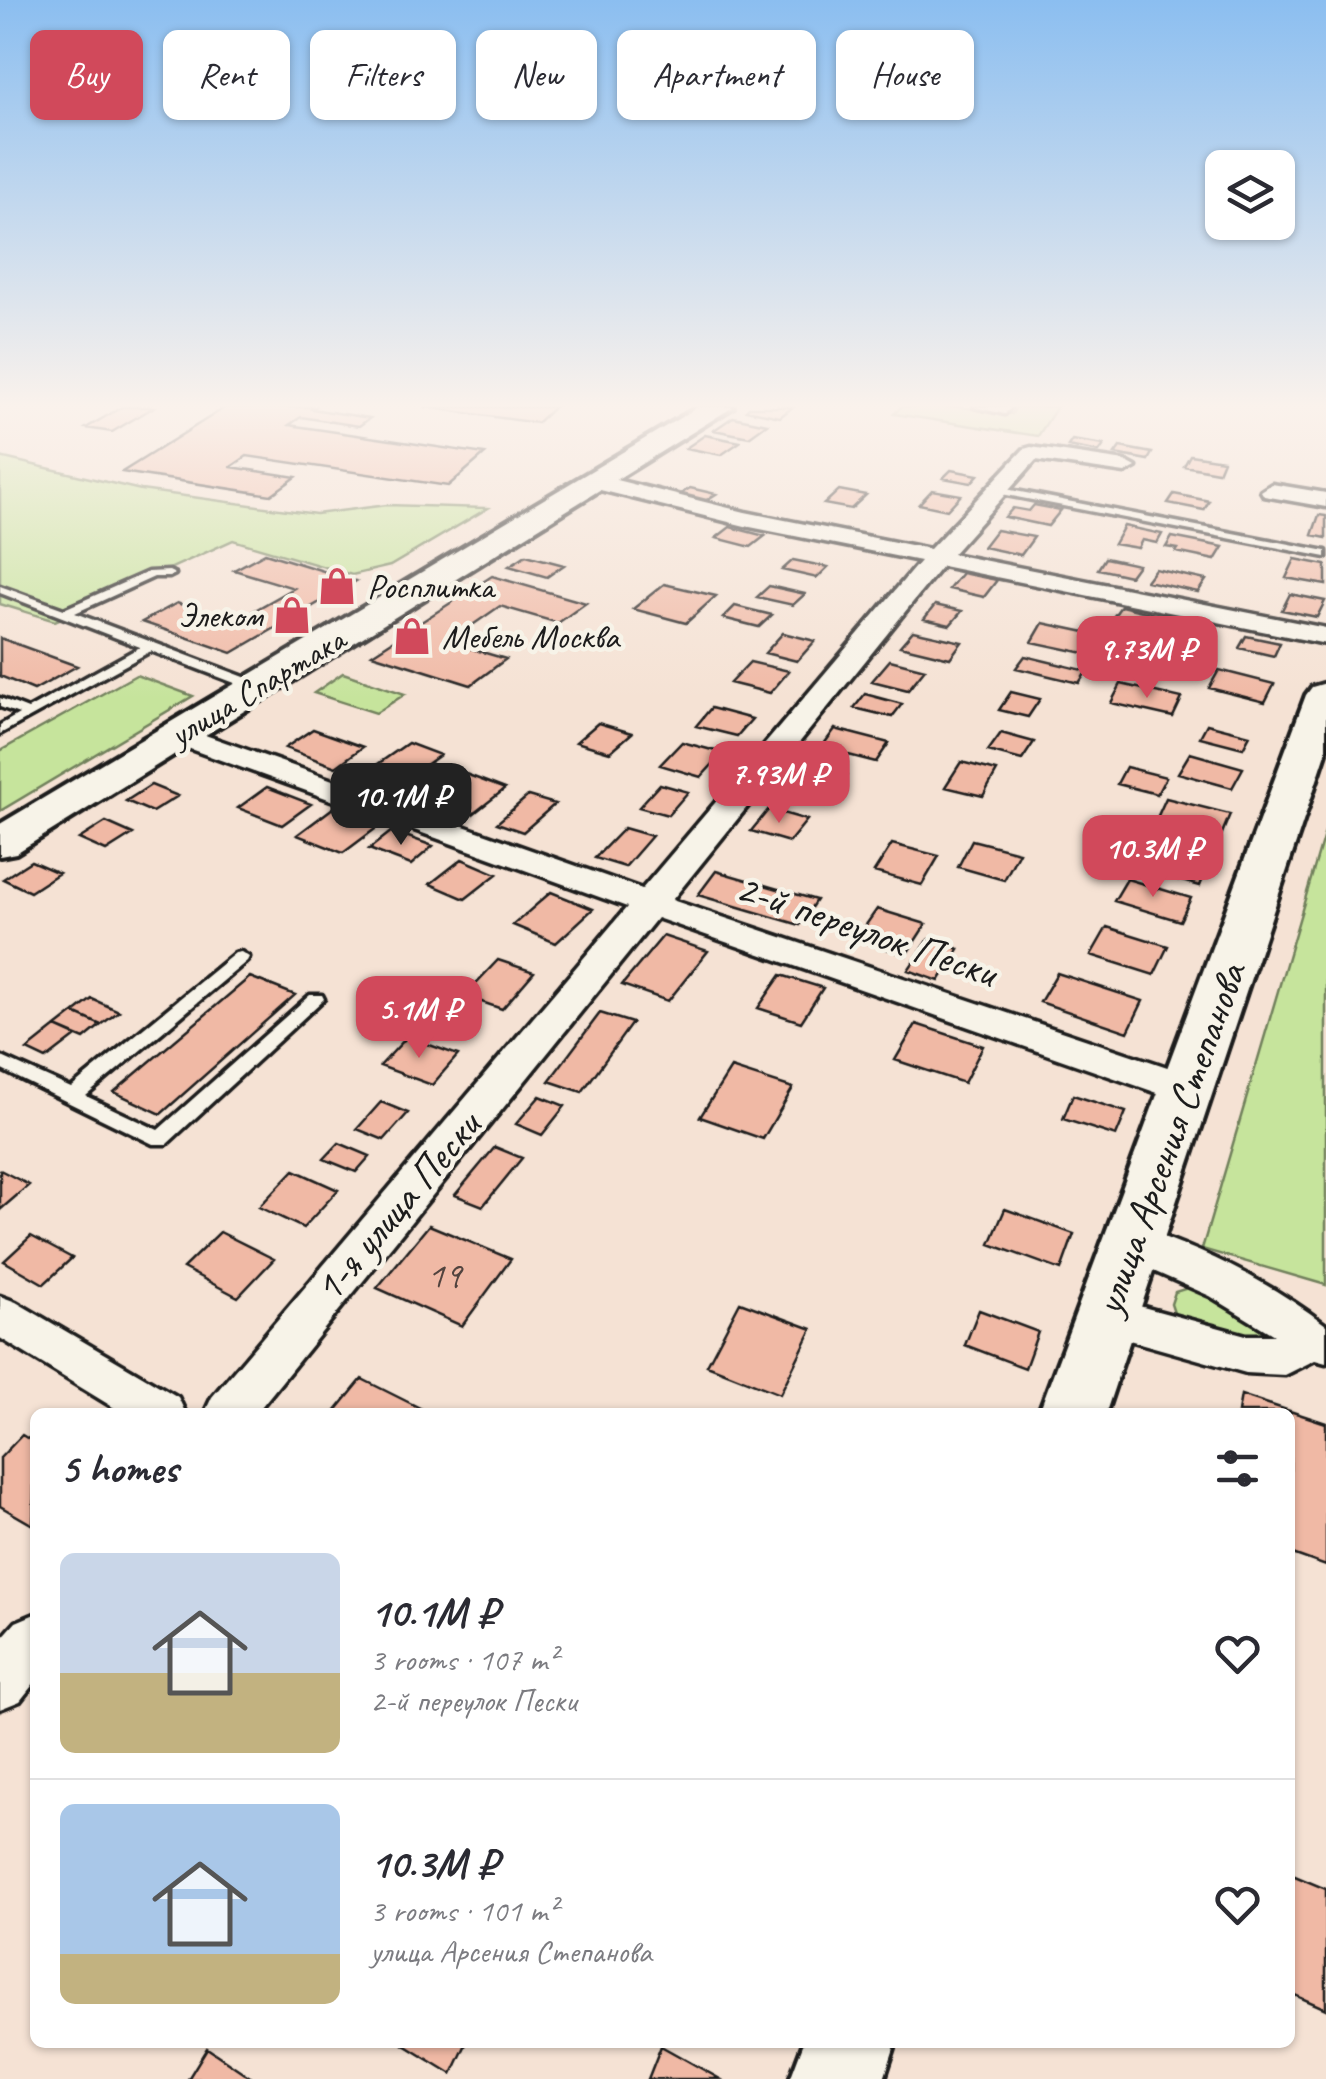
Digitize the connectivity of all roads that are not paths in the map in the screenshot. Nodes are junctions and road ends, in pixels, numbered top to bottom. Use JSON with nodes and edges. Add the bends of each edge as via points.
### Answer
{"nodes":[{"id":1,"x":560,"y":504,"type":"edge"},
{"id":2,"x":685,"y":504,"type":"edge"},
{"id":3,"x":983,"y":504,"type":"edge"},
{"id":4,"x":1068,"y":504,"type":"edge"},
{"id":5,"x":1326,"y":554,"type":"edge"},
{"id":6,"x":937,"y":556,"type":"junction"},
{"id":7,"x":169,"y":574,"type":"dead end"},
{"id":8,"x":0,"y":589,"type":"edge"},
{"id":9,"x":66,"y":613,"type":"junction"},
{"id":10,"x":1326,"y":636,"type":"edge"},
{"id":11,"x":148,"y":648,"type":"junction"},
{"id":12,"x":258,"y":686,"type":"junction"},
{"id":13,"x":1326,"y":694,"type":"edge"},
{"id":14,"x":0,"y":702,"type":"edge"},
{"id":15,"x":30,"y":714,"type":"junction"},
{"id":16,"x":0,"y":730,"type":"edge"},
{"id":17,"x":178,"y":735,"type":"junction"},
{"id":18,"x":0,"y":843,"type":"edge"},
{"id":19,"x":648,"y":903,"type":"junction"},
{"id":20,"x":242,"y":956,"type":"dead end"},
{"id":21,"x":316,"y":999,"type":"dead end"},
{"id":22,"x":0,"y":1062,"type":"edge"},
{"id":23,"x":1186,"y":1088,"type":"junction"},
{"id":24,"x":72,"y":1096,"type":"junction"},
{"id":25,"x":1132,"y":1243,"type":"junction"},
{"id":26,"x":0,"y":1315,"type":"edge"},
{"id":27,"x":1106,"y":1316,"type":"junction"},
{"id":28,"x":1318,"y":1341,"type":"edge"},
{"id":29,"x":153,"y":1408,"type":"edge"},
{"id":30,"x":232,"y":1408,"type":"edge"},
{"id":31,"x":1073,"y":1408,"type":"edge"},
{"id":32,"x":30,"y":1647,"type":"edge"},
{"id":33,"x":0,"y":1682,"type":"edge"},
{"id":34,"x":848,"y":2048,"type":"edge"},
{"id":35,"x":838,"y":2079,"type":"edge"}],
"edges":[{"from":1,"to":12,"type":"main road","name":"улица Спартака"},
{"from":2,"to":6,"type":"street"},
{"from":3,"to":6,"type":"street","name":"1-я улица Пески"},
{"from":4,"to":5,"type":"lane"},
{"from":6,"to":10,"type":"street"},
{"from":6,"to":19,"type":"street","name":"1-я улица Пески"},
{"from":7,"to":9,"type":"lane","via":[[152,574]]},
{"from":8,"to":9,"type":"lane"},
{"from":9,"to":11,"type":"lane"},
{"from":11,"to":12,"type":"lane"},
{"from":11,"to":15,"type":"lane"},
{"from":12,"to":17,"type":"main road","name":"улица Спартака"},
{"from":13,"to":23,"type":"main road","name":"улица Арсения Степанова"},
{"from":14,"to":15,"type":"lane"},
{"from":15,"to":16,"type":"lane"},
{"from":17,"to":18,"type":"main road","name":"улица Спартака"},
{"from":17,"to":19,"type":"street","name":"2-й переулок Пески"},
{"from":19,"to":23,"type":"street","name":"2-й переулок Пески"},
{"from":19,"to":30,"type":"street","name":"1-я улица Пески"},
{"from":20,"to":24,"type":"lane"},
{"from":21,"to":24,"type":"lane","via":[[160,1139]]},
{"from":22,"to":24,"type":"lane"},
{"from":23,"to":25,"type":"main road","name":"улица Арсения Степанова"},
{"from":25,"to":27,"type":"main road","name":"улица Арсения Степанова"},
{"from":25,"to":28,"type":"street","via":[[1257,1299]]},
{"from":26,"to":29,"type":"street"},
{"from":27,"to":28,"type":"street","via":[[1246,1354],[1285,1354]]},
{"from":27,"to":31,"type":"main road","name":"улица Арсения Степанова"},
{"from":32,"to":33,"type":"street"},
{"from":34,"to":35,"type":"main road"}]}
